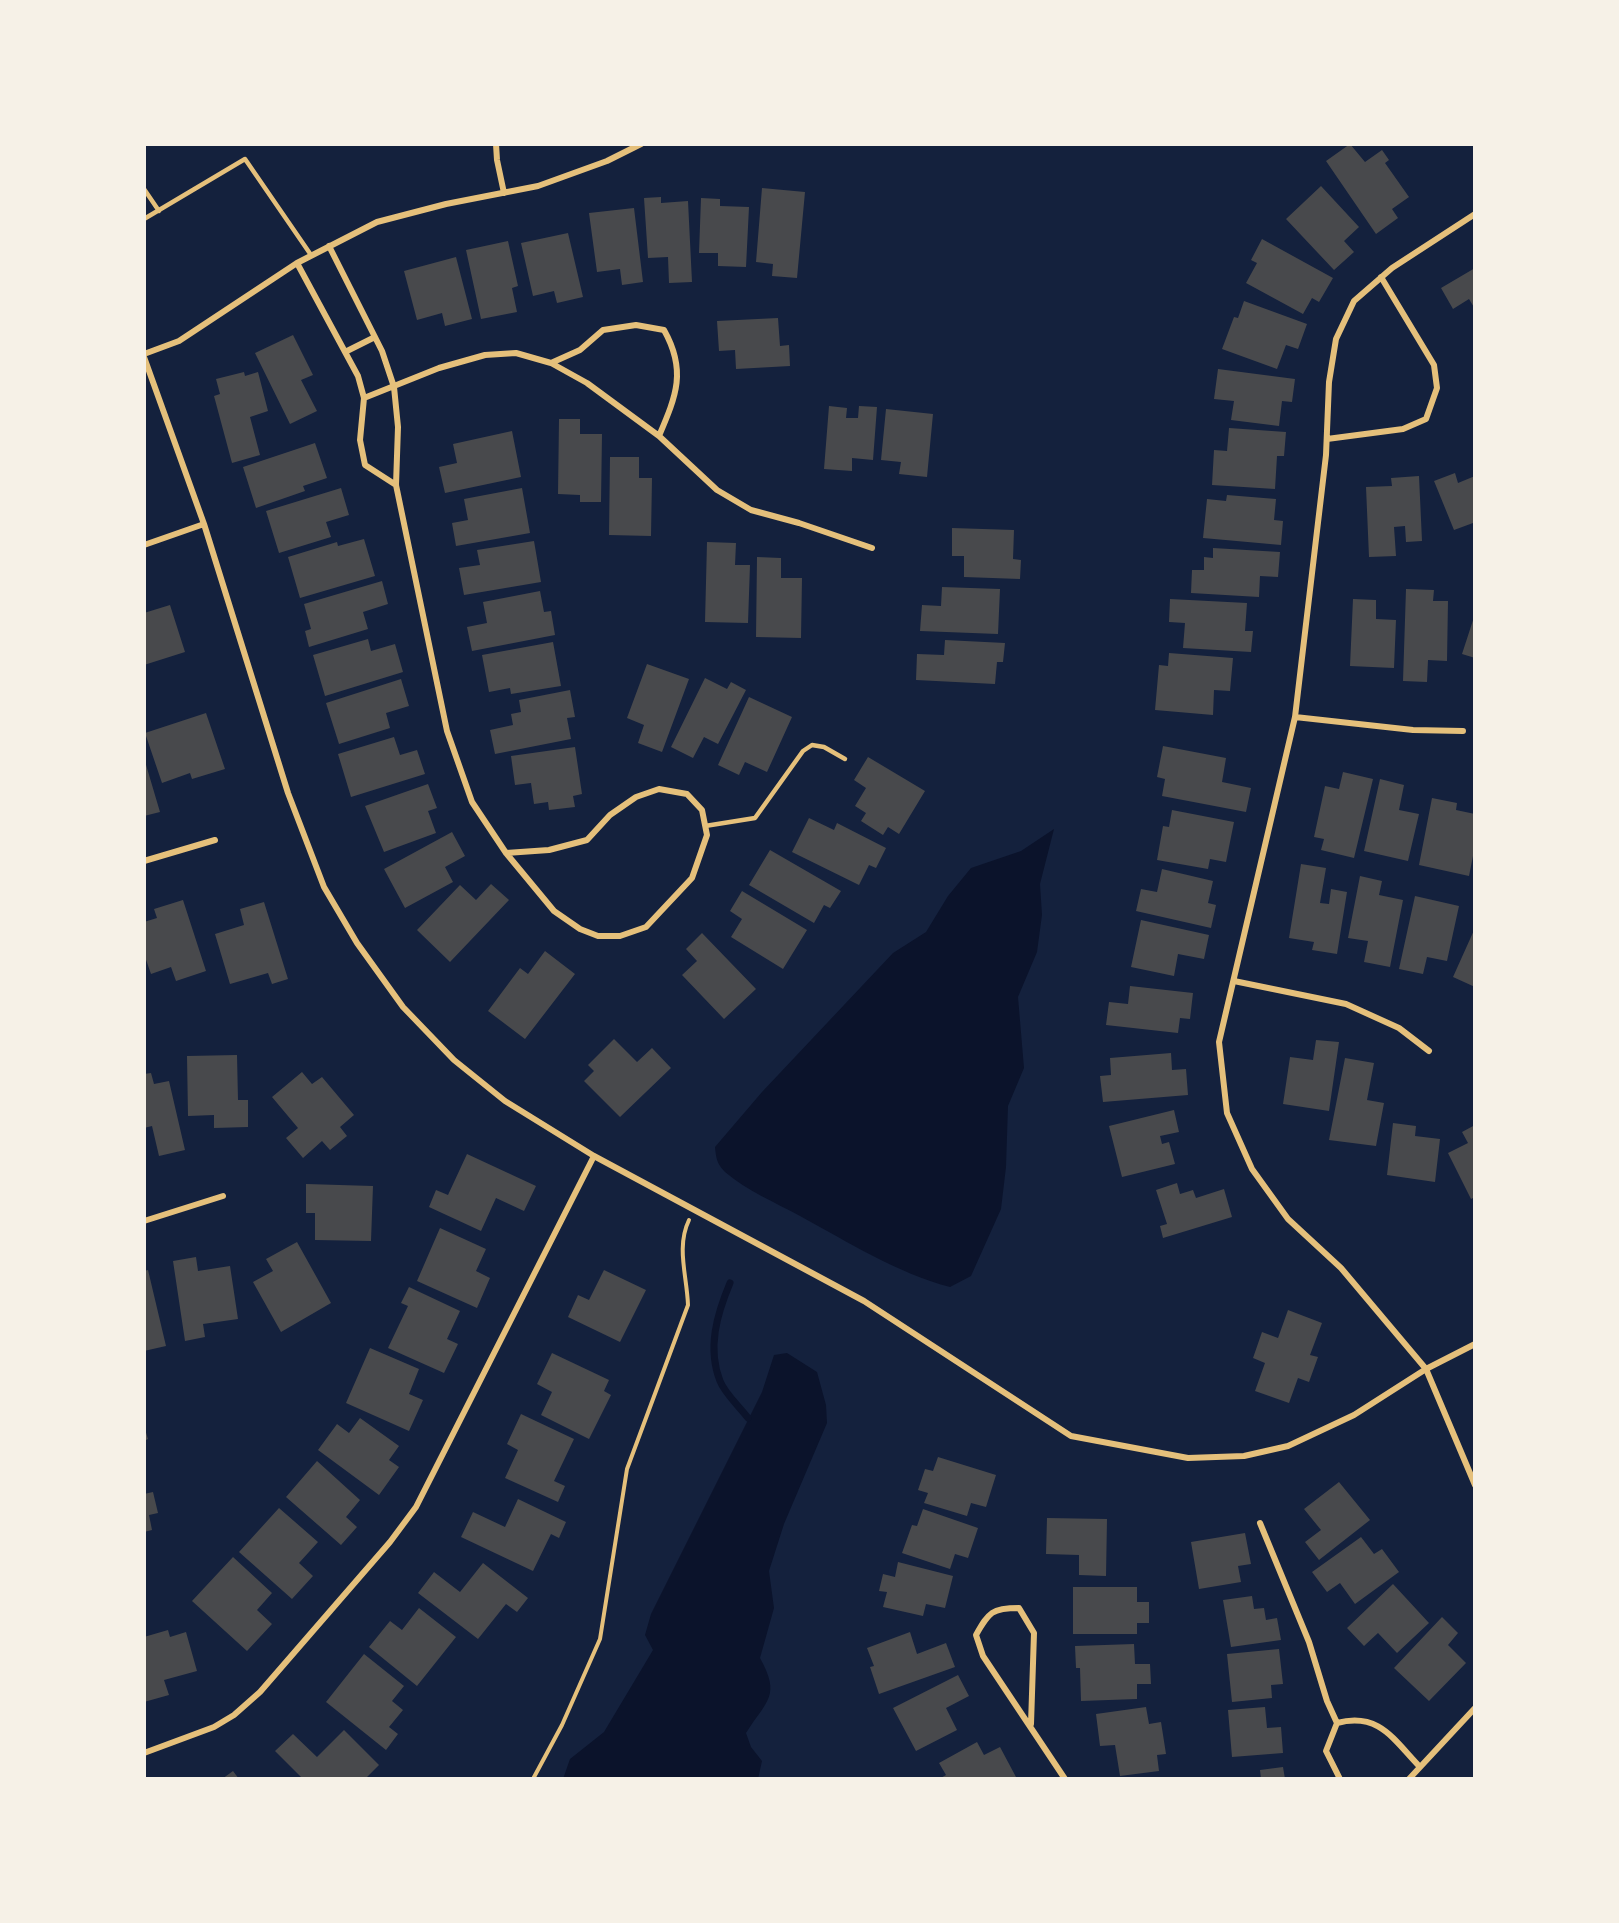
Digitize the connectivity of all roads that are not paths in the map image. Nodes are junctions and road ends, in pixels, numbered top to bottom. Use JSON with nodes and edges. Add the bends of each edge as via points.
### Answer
{"nodes":[{"id":1,"x":496,"y":144,"type":"edge"},
{"id":2,"x":641,"y":144,"type":"edge"},
{"id":3,"x":144,"y":189,"type":"edge"},
{"id":4,"x":504,"y":193,"type":"junction"},
{"id":5,"x":159,"y":211,"type":"junction"},
{"id":6,"x":1475,"y":214,"type":"edge"},
{"id":7,"x":144,"y":219,"type":"edge"},
{"id":8,"x":329,"y":246,"type":"junction"},
{"id":9,"x":311,"y":255,"type":"junction"},
{"id":10,"x":297,"y":263,"type":"junction"},
{"id":11,"x":1381,"y":277,"type":"junction"},
{"id":12,"x":375,"y":337,"type":"junction"},
{"id":13,"x":345,"y":352,"type":"junction"},
{"id":14,"x":144,"y":355,"type":"edge"},
{"id":15,"x":551,"y":363,"type":"junction"},
{"id":16,"x":394,"y":387,"type":"junction"},
{"id":17,"x":364,"y":398,"type":"junction"},
{"id":18,"x":659,"y":436,"type":"junction"},
{"id":19,"x":1327,"y":439,"type":"junction"},
{"id":20,"x":396,"y":484,"type":"junction"},
{"id":21,"x":204,"y":524,"type":"junction"},
{"id":22,"x":144,"y":545,"type":"edge"},
{"id":23,"x":872,"y":548,"type":"dead end"},
{"id":24,"x":1295,"y":717,"type":"junction"},
{"id":25,"x":1463,"y":731,"type":"dead end"},
{"id":26,"x":845,"y":759,"type":"dead end"},
{"id":27,"x":705,"y":826,"type":"junction"},
{"id":28,"x":215,"y":840,"type":"dead end"},
{"id":29,"x":506,"y":853,"type":"junction"},
{"id":30,"x":144,"y":861,"type":"edge"},
{"id":31,"x":1234,"y":981,"type":"junction"},
{"id":32,"x":1429,"y":1051,"type":"dead end"},
{"id":33,"x":594,"y":1156,"type":"junction"},
{"id":34,"x":223,"y":1197,"type":"dead end"},
{"id":35,"x":144,"y":1221,"type":"edge"},
{"id":36,"x":1475,"y":1344,"type":"edge"},
{"id":37,"x":1425,"y":1370,"type":"junction"},
{"id":38,"x":1475,"y":1485,"type":"edge"},
{"id":39,"x":1260,"y":1523,"type":"dead end"},
{"id":40,"x":1475,"y":1708,"type":"edge"},
{"id":41,"x":1337,"y":1723,"type":"junction"},
{"id":42,"x":1031,"y":1724,"type":"junction"},
{"id":43,"x":144,"y":1753,"type":"edge"},
{"id":44,"x":1420,"y":1767,"type":"junction"},
{"id":45,"x":1065,"y":1779,"type":"edge"},
{"id":46,"x":1340,"y":1779,"type":"edge"},
{"id":47,"x":1409,"y":1779,"type":"edge"}],
"edges":[{"from":1,"to":4,"type":"street"},
{"from":2,"to":4,"type":"street","via":[[538,186]]},
{"from":3,"to":5,"type":"lane"},
{"from":4,"to":8,"type":"street","via":[[377,222]]},
{"from":5,"to":7,"type":"lane"},
{"from":5,"to":9,"type":"lane","via":[[245,159]]},
{"from":6,"to":11,"type":"street"},
{"from":8,"to":9,"type":"street"},
{"from":8,"to":12,"type":"street"},
{"from":9,"to":10,"type":"street"},
{"from":10,"to":13,"type":"street"},
{"from":10,"to":14,"type":"street","via":[[179,341]]},
{"from":11,"to":19,"type":"street","via":[[1354,301],[1336,339],[1329,382]]},
{"from":11,"to":19,"type":"street","via":[[1434,365],[1437,388],[1426,419],[1403,429]]},
{"from":12,"to":13,"type":"street"},
{"from":12,"to":16,"type":"street"},
{"from":13,"to":17,"type":"street"},
{"from":14,"to":21,"type":"street"},
{"from":15,"to":16,"type":"street","via":[[516,353],[485,355]]},
{"from":15,"to":18,"type":"street","via":[[587,383]]},
{"from":15,"to":18,"type":"street","via":[[580,350],[603,330],[636,325],[664,330],[674,348],[679,376]]},
{"from":16,"to":17,"type":"street"},
{"from":16,"to":20,"type":"street","via":[[398,427]]},
{"from":17,"to":20,"type":"street","via":[[360,440],[365,465]]},
{"from":18,"to":23,"type":"street","via":[[717,490],[750,510]]},
{"from":19,"to":24,"type":"street"},
{"from":20,"to":29,"type":"street","via":[[447,731],[472,802]]},
{"from":21,"to":22,"type":"street"},
{"from":21,"to":33,"type":"street","via":[[288,793],[324,887],[357,943],[403,1007],[454,1060],[505,1101]]},
{"from":24,"to":25,"type":"street","via":[[1413,730]]},
{"from":24,"to":31,"type":"street"},
{"from":26,"to":27,"type":"lane","via":[[812,745],[802,751],[755,818]]},
{"from":27,"to":29,"type":"street","via":[[702,810],[687,794],[659,789],[636,797],[610,815],[587,840],[549,850]]},
{"from":27,"to":29,"type":"street","via":[[707,835],[692,878],[646,927],[620,936],[597,936],[554,911]]},
{"from":28,"to":30,"type":"street"},
{"from":31,"to":32,"type":"street","via":[[1347,1004],[1399,1028]]},
{"from":31,"to":37,"type":"street","via":[[1219,1042],[1227,1113],[1252,1169],[1288,1219],[1341,1268]]},
{"from":33,"to":37,"type":"street","via":[[864,1301],[1071,1436],[1188,1458],[1244,1456],[1288,1446],[1354,1415]]},
{"from":33,"to":43,"type":"street","via":[[416,1507],[390,1542],[260,1692],[234,1715],[214,1727]]},
{"from":34,"to":35,"type":"street"},
{"from":36,"to":37,"type":"street"},
{"from":37,"to":38,"type":"street"},
{"from":39,"to":41,"type":"street"},
{"from":40,"to":44,"type":"street"},
{"from":41,"to":44,"type":"street","via":[[1355,1718],[1378,1724]]},
{"from":41,"to":46,"type":"street","via":[[1326,1751]]},
{"from":42,"to":42,"type":"street","via":[[1034,1633],[1019,1608],[1002,1608],[988,1614],[976,1635],[983,1656]]},
{"from":42,"to":45,"type":"street"},
{"from":44,"to":47,"type":"street"}]}
